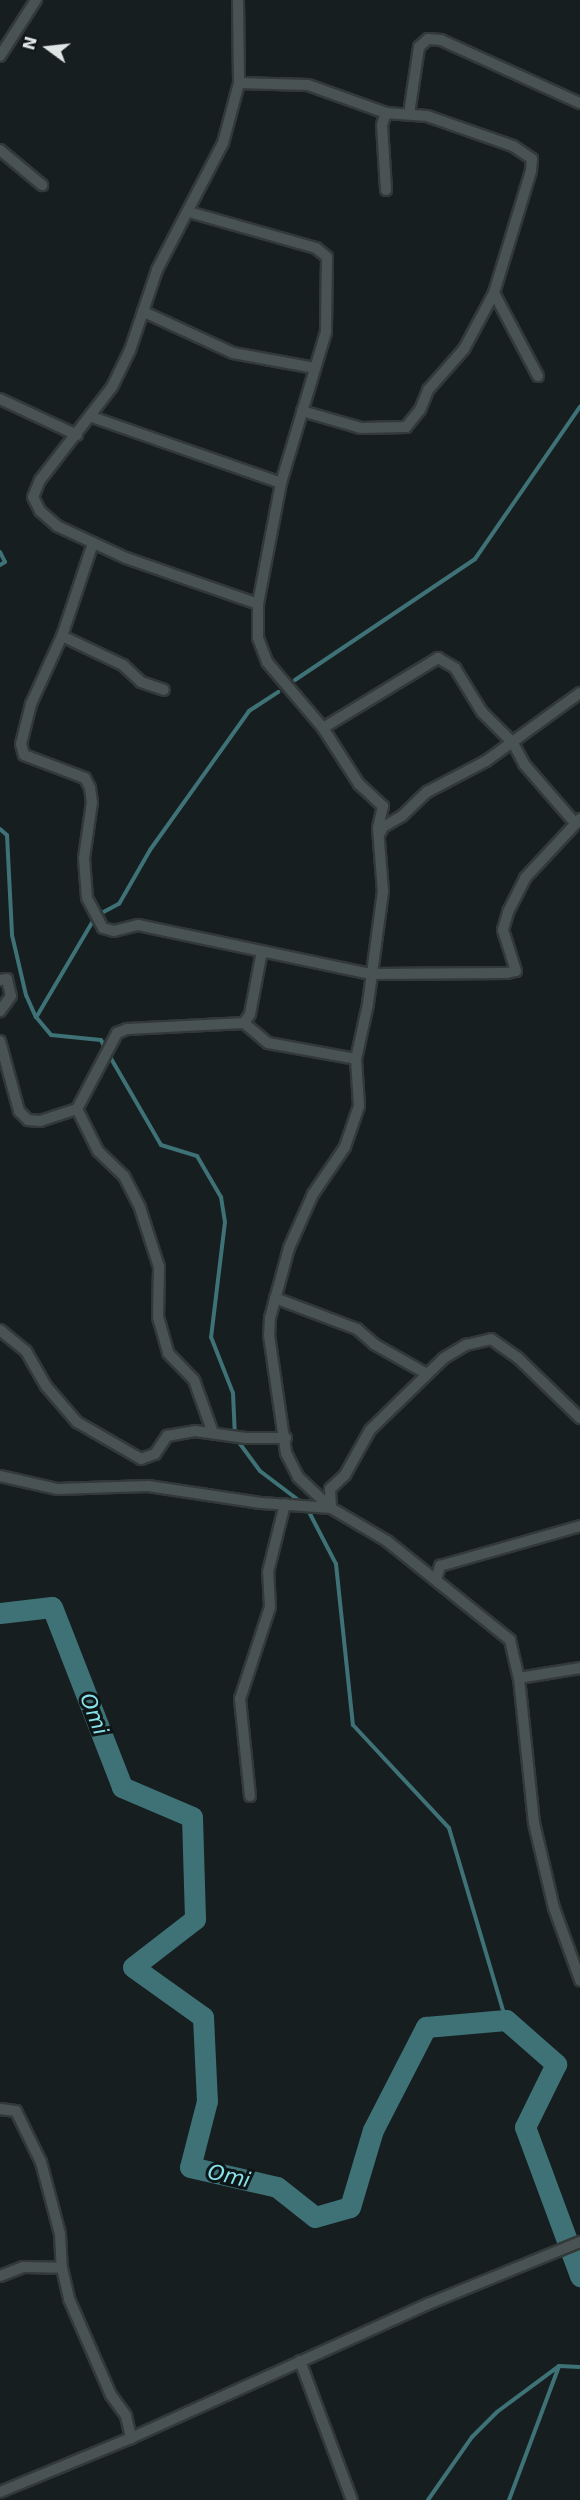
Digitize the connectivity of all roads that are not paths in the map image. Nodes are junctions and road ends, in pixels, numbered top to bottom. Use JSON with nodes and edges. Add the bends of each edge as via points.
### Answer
{"nodes":[{"id":1,"x":36,"y":0,"type":"edge"},
{"id":2,"x":238,"y":0,"type":"edge"},
{"id":3,"x":0,"y":56,"type":"edge"},
{"id":4,"x":239,"y":83,"type":"junction"},
{"id":5,"x":580,"y":103,"type":"edge"},
{"id":6,"x":386,"y":113,"type":"junction"},
{"id":7,"x":409,"y":114,"type":"junction"},
{"id":8,"x":0,"y":150,"type":"edge"},
{"id":9,"x":42,"y":185,"type":"dead end"},
{"id":10,"x":386,"y":190,"type":"dead end"},
{"id":11,"x":189,"y":212,"type":"junction"},
{"id":12,"x":494,"y":293,"type":"junction"},
{"id":13,"x":144,"y":312,"type":"junction"},
{"id":14,"x":315,"y":368,"type":"junction"},
{"id":15,"x":538,"y":376,"type":"dead end"},
{"id":16,"x":0,"y":399,"type":"edge"},
{"id":17,"x":302,"y":411,"type":"junction"},
{"id":18,"x":92,"y":417,"type":"junction"},
{"id":19,"x":77,"y":435,"type":"junction"},
{"id":20,"x":281,"y":483,"type":"junction"},
{"id":21,"x":93,"y":543,"type":"junction"},
{"id":22,"x":258,"y":604,"type":"junction"},
{"id":23,"x":62,"y":636,"type":"junction"},
{"id":24,"x":164,"y":690,"type":"dead end"},
{"id":25,"x":580,"y":693,"type":"edge"},
{"id":26,"x":323,"y":728,"type":"junction"},
{"id":27,"x":513,"y":742,"type":"junction"},
{"id":28,"x":577,"y":821,"type":"edge"},
{"id":29,"x":379,"y":837,"type":"junction"},
{"id":30,"x":262,"y":951,"type":"junction"},
{"id":31,"x":370,"y":974,"type":"junction"},
{"id":32,"x":0,"y":980,"type":"edge"},
{"id":33,"x":0,"y":1011,"type":"edge"},
{"id":34,"x":244,"y":1023,"type":"junction"},
{"id":35,"x":0,"y":1041,"type":"edge"},
{"id":36,"x":356,"y":1059,"type":"junction"},
{"id":37,"x":77,"y":1109,"type":"junction"},
{"id":38,"x":275,"y":1298,"type":"junction"},
{"id":39,"x":1,"y":1332,"type":"edge"},
{"id":40,"x":427,"y":1374,"type":"junction"},
{"id":41,"x":580,"y":1418,"type":"edge"},
{"id":42,"x":213,"y":1433,"type":"junction"},
{"id":43,"x":286,"y":1438,"type":"junction"},
{"id":44,"x":0,"y":1476,"type":"edge"},
{"id":45,"x":285,"y":1504,"type":"junction"},
{"id":46,"x":331,"y":1508,"type":"junction"},
{"id":47,"x":580,"y":1526,"type":"edge"},
{"id":48,"x":436,"y":1580,"type":"junction"},
{"id":49,"x":580,"y":1668,"type":"edge"},
{"id":50,"x":519,"y":1678,"type":"junction"},
{"id":51,"x":250,"y":1796,"type":"dead end"},
{"id":52,"x":576,"y":1957,"type":"edge"},
{"id":53,"x":580,"y":1980,"type":"edge"},
{"id":54,"x":0,"y":2109,"type":"edge"},
{"id":55,"x":580,"y":2242,"type":"edge"},
{"id":56,"x":62,"y":2268,"type":"junction"},
{"id":57,"x":0,"y":2276,"type":"edge"},
{"id":58,"x":300,"y":2361,"type":"junction"},
{"id":59,"x":131,"y":2438,"type":"junction"},
{"id":60,"x":1,"y":2489,"type":"edge"},
{"id":61,"x":352,"y":2500,"type":"edge"}],
"edges":[{"from":1,"to":3,"type":"street"},
{"from":2,"to":4,"type":"street"},
{"from":4,"to":6,"type":"street","via":[[308,85]]},
{"from":4,"to":11,"type":"street","via":[[223,143]]},
{"from":5,"to":7,"type":"street","via":[[441,40],[428,39],[419,47]]},
{"from":6,"to":7,"type":"street"},
{"from":6,"to":10,"type":"street","via":[[382,125]]},
{"from":7,"to":12,"type":"street","via":[[481,133],[532,159]]},
{"from":8,"to":9,"type":"street"},
{"from":11,"to":13,"type":"street","via":[[157,270]]},
{"from":11,"to":14,"type":"street","via":[[316,248],[327,257],[326,332]]},
{"from":12,"to":15,"type":"street"},
{"from":12,"to":17,"type":"street","via":[[464,349],[428,390],[420,410],[406,427],[361,428]]},
{"from":13,"to":14,"type":"street","via":[[233,353]]},
{"from":13,"to":18,"type":"street","via":[[116,378]]},
{"from":14,"to":17,"type":"street"},
{"from":16,"to":19,"type":"street"},
{"from":17,"to":20,"type":"street"},
{"from":18,"to":19,"type":"street"},
{"from":18,"to":20,"type":"street"},
{"from":19,"to":21,"type":"street","via":[[40,480],[33,497],[40,511],[57,526]]},
{"from":20,"to":22,"type":"street"},
{"from":21,"to":22,"type":"street","via":[[193,584]]},
{"from":21,"to":23,"type":"street"},
{"from":22,"to":26,"type":"street","via":[[258,638],[267,662]]},
{"from":23,"to":24,"type":"street","via":[[123,665],[141,682]]},
{"from":23,"to":30,"type":"street","via":[[31,704],[21,744],[24,755],[85,778],[90,788],[92,802],[84,858],[87,898],[103,928],[114,931],[138,925]]},
{"from":25,"to":27,"type":"street"},
{"from":26,"to":27,"type":"street","via":[[438,658],[455,668],[482,712]]},
{"from":26,"to":29,"type":"street","via":[[359,784],[383,807]]},
{"from":27,"to":28,"type":"street","via":[[524,764]]},
{"from":27,"to":29,"type":"street","via":[[427,792],[402,816],[383,827]]},
{"from":28,"to":31,"type":"street","via":[[525,878],[508,912],[503,930],[516,971],[471,976]]},
{"from":29,"to":31,"type":"street","via":[[383,891]]},
{"from":30,"to":31,"type":"street"},
{"from":30,"to":34,"type":"street","via":[[250,1014]]},
{"from":31,"to":36,"type":"street"},
{"from":32,"to":33,"type":"street","via":[[7,979],[11,996]]},
{"from":34,"to":36,"type":"street","via":[[268,1043]]},
{"from":34,"to":37,"type":"street","via":[[127,1029],[117,1033]]},
{"from":35,"to":37,"type":"street","via":[[19,1112],[28,1120],[40,1121]]},
{"from":36,"to":38,"type":"street","via":[[359,1106],[353,1129],[313,1194],[289,1248]]},
{"from":37,"to":42,"type":"street","via":[[98,1151],[124,1176],[140,1208],[159,1268],[158,1317],[168,1353],[194,1380]]},
{"from":38,"to":40,"type":"street","via":[[357,1329],[374,1344]]},
{"from":38,"to":43,"type":"street","via":[[269,1335]]},
{"from":39,"to":42,"type":"street","via":[[26,1351],[46,1386],[77,1422],[141,1459],[155,1454],[167,1436],[195,1431]]},
{"from":40,"to":41,"type":"street","via":[[466,1345],[491,1339],[517,1357]]},
{"from":40,"to":46,"type":"street","via":[[370,1430],[345,1475],[330,1489]]},
{"from":42,"to":43,"type":"street"},
{"from":43,"to":46,"type":"street","via":[[286,1454],[298,1477]]},
{"from":44,"to":45,"type":"street","via":[[57,1489],[148,1486]]},
{"from":45,"to":46,"type":"street"},
{"from":45,"to":51,"type":"street","via":[[268,1572],[270,1607],[240,1699]]},
{"from":46,"to":48,"type":"street","via":[[387,1541]]},
{"from":47,"to":48,"type":"street","via":[[440,1566]]},
{"from":48,"to":50,"type":"street","via":[[510,1640]]},
{"from":49,"to":50,"type":"street"},
{"from":50,"to":52,"type":"street","via":[[534,1823],[554,1908]]},
{"from":52,"to":53,"type":"street"},
{"from":54,"to":56,"type":"street","via":[[16,2111],[41,2162],[60,2234]]},
{"from":55,"to":58,"type":"street"},
{"from":56,"to":57,"type":"street","via":[[23,2266]]},
{"from":56,"to":59,"type":"street","via":[[86,2341],[111,2395],[126,2416]]},
{"from":58,"to":59,"type":"street"},
{"from":58,"to":61,"type":"street"},
{"from":59,"to":60,"type":"street"}]}
